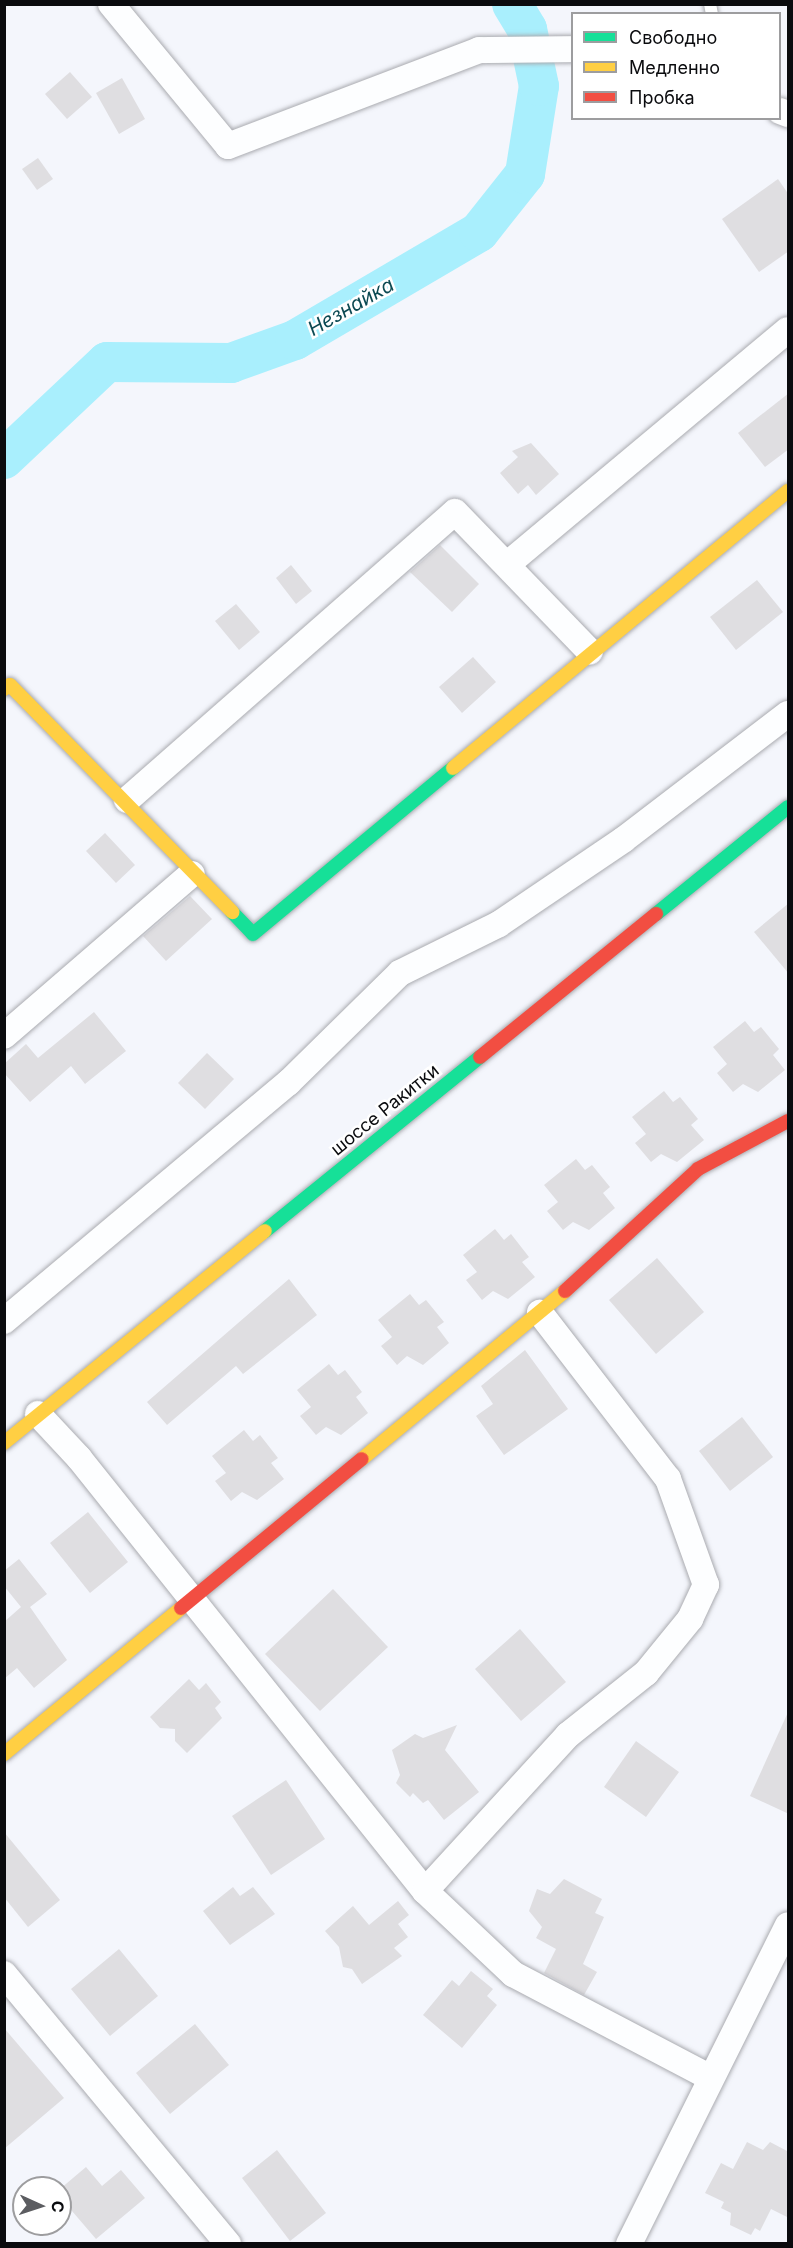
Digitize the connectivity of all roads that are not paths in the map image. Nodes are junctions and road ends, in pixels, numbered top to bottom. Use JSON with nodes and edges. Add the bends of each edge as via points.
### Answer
{"nodes":[{"id":1,"x":111,"y":4,"type":"edge"},
{"id":2,"x":571,"y":49,"type":"edge"},
{"id":3,"x":789,"y":330,"type":"edge"},
{"id":4,"x":789,"y":491,"type":"edge"},
{"id":5,"x":509,"y":563,"type":"junction"},
{"id":6,"x":590,"y":652,"type":"junction"},
{"id":7,"x":4,"y":689,"type":"edge"},
{"id":8,"x":789,"y":714,"type":"edge"},
{"id":9,"x":127,"y":800,"type":"junction"},
{"id":10,"x":789,"y":807,"type":"edge"},
{"id":11,"x":192,"y":874,"type":"junction"},
{"id":12,"x":4,"y":1036,"type":"edge"},
{"id":13,"x":789,"y":1121,"type":"edge"},
{"id":14,"x":540,"y":1313,"type":"junction"},
{"id":15,"x":4,"y":1321,"type":"edge"},
{"id":16,"x":38,"y":1414,"type":"junction"},
{"id":17,"x":4,"y":1443,"type":"edge"},
{"id":18,"x":193,"y":1602,"type":"junction"},
{"id":19,"x":4,"y":1754,"type":"edge"},
{"id":20,"x":425,"y":1891,"type":"junction"},
{"id":21,"x":789,"y":1925,"type":"edge"},
{"id":22,"x":4,"y":1974,"type":"edge"},
{"id":23,"x":709,"y":2077,"type":"junction"},
{"id":24,"x":228,"y":2244,"type":"edge"},
{"id":25,"x":629,"y":2244,"type":"edge"}],
"edges":[{"from":1,"to":2,"type":"street","via":[[228,146],[479,50]]},
{"from":3,"to":5,"type":"street"},
{"from":4,"to":6,"type":"street"},
{"from":5,"to":6,"type":"street"},
{"from":5,"to":9,"type":"street","via":[[455,512]]},
{"from":6,"to":11,"type":"street","via":[[253,934]]},
{"from":7,"to":9,"type":"street","via":[[10,685]]},
{"from":8,"to":15,"type":"street","via":[[623,840],[499,924],[400,974],[288,1083]]},
{"from":9,"to":11,"type":"street"},
{"from":10,"to":16,"type":"street","name":"шоссе Ракитки"},
{"from":11,"to":12,"type":"street"},
{"from":13,"to":14,"type":"street","via":[[698,1169]]},
{"from":14,"to":18,"type":"street"},
{"from":14,"to":20,"type":"street","via":[[668,1479],[706,1585],[690,1619],[646,1673],[568,1735]]},
{"from":16,"to":17,"type":"street","name":"шоссе Ракитки"},
{"from":16,"to":18,"type":"street"},
{"from":18,"to":19,"type":"street"},
{"from":18,"to":20,"type":"street"},
{"from":20,"to":23,"type":"street","via":[[513,1974]]},
{"from":21,"to":23,"type":"street"},
{"from":22,"to":24,"type":"street"},
{"from":23,"to":25,"type":"street"}]}
